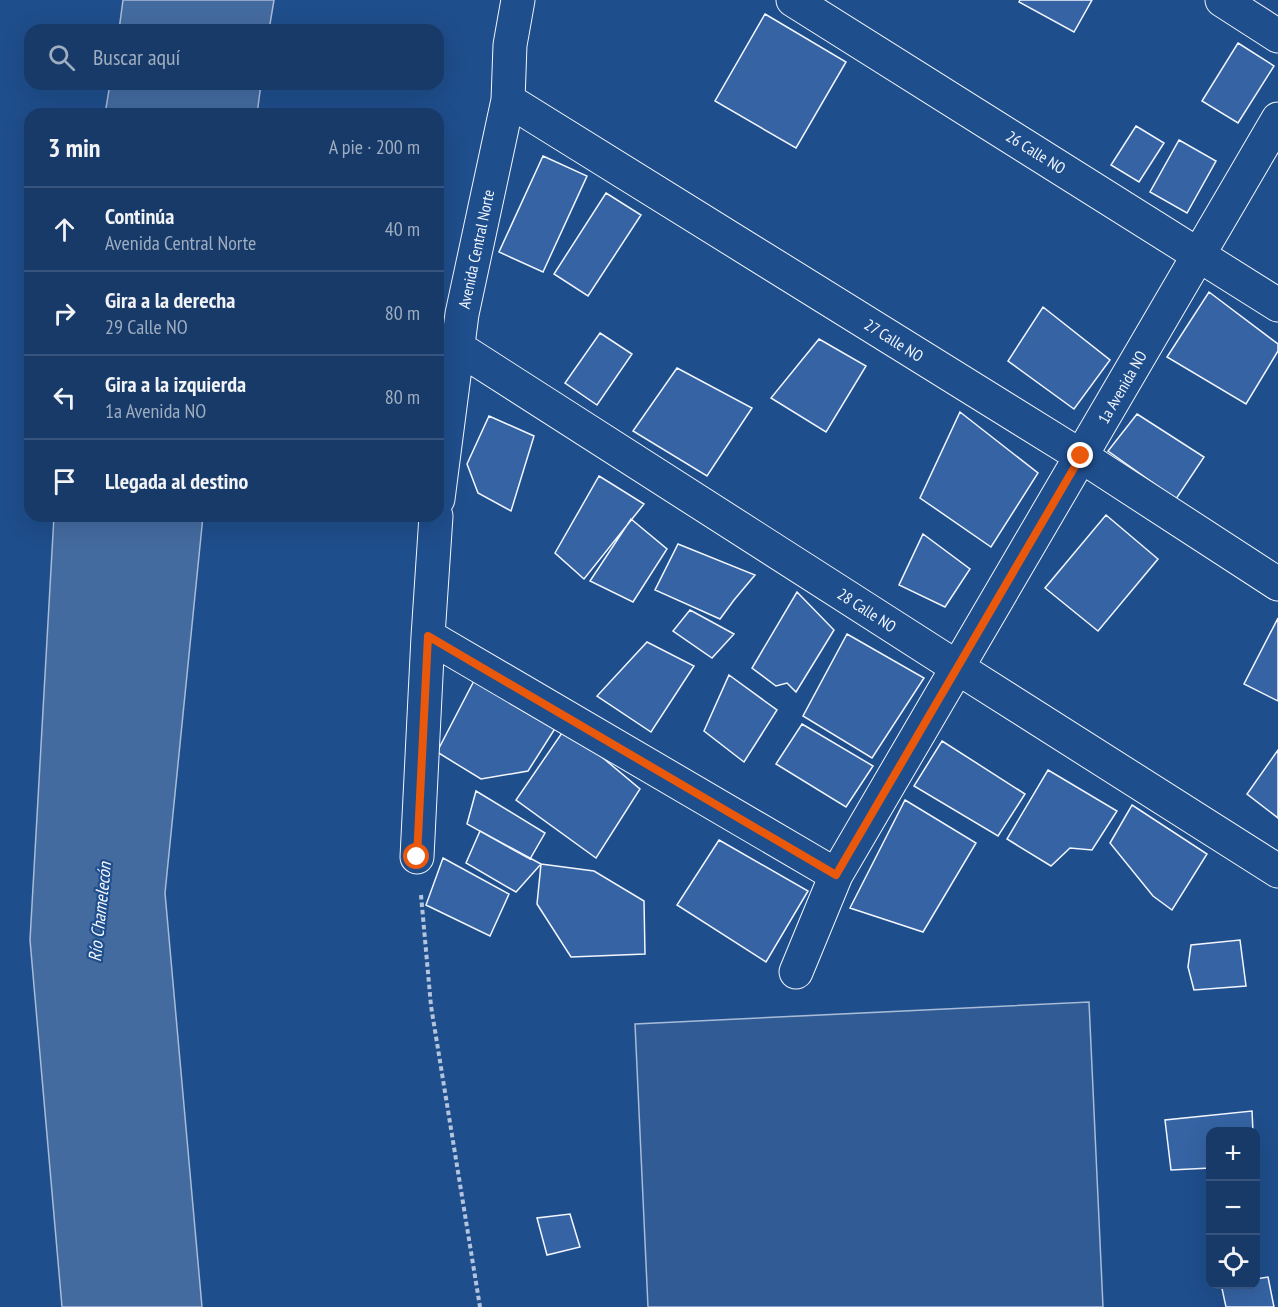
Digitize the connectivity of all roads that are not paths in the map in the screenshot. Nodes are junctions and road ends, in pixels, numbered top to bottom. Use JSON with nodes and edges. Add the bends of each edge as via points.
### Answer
{"nodes":[{"id":1,"x":518,"y":0,"type":"edge"},
{"id":2,"x":793,"y":0,"type":"edge"},
{"id":3,"x":1222,"y":0,"type":"edge"},
{"id":4,"x":1278,"y":36,"type":"edge"},
{"id":5,"x":508,"y":100,"type":"junction"},
{"id":6,"x":1278,"y":119,"type":"edge"},
{"id":7,"x":1199,"y":254,"type":"junction"},
{"id":8,"x":1278,"y":305,"type":"edge"},
{"id":9,"x":457,"y":347,"type":"junction"},
{"id":10,"x":444,"y":451,"type":"edge"},
{"id":11,"x":1081,"y":456,"type":"junction"},
{"id":12,"x":436,"y":522,"type":"edge"},
{"id":13,"x":1278,"y":584,"type":"edge"},
{"id":14,"x":428,"y":636,"type":"junction"},
{"id":15,"x":958,"y":668,"type":"junction"},
{"id":16,"x":417,"y":857,"type":"road end"},
{"id":17,"x":1278,"y":871,"type":"edge"},
{"id":18,"x":836,"y":875,"type":"junction"},
{"id":19,"x":796,"y":972,"type":"dead end"}],
"edges":[{"from":1,"to":5,"type":"street","name":"Avenida Central Norte","via":[[510,45]]},
{"from":2,"to":7,"type":"street","name":"26 Calle NO"},
{"from":3,"to":4,"type":"street"},
{"from":5,"to":9,"type":"street","name":"Avenida Central Norte"},
{"from":5,"to":11,"type":"street","name":"27 Calle NO"},
{"from":6,"to":7,"type":"street","name":"1a Avenida NO"},
{"from":7,"to":8,"type":"street","name":"26 Calle NO"},
{"from":7,"to":11,"type":"street","name":"1a Avenida NO"},
{"from":9,"to":10,"type":"street","name":"Avenida Central Norte"},
{"from":9,"to":15,"type":"street","name":"28 Calle NO"},
{"from":11,"to":13,"type":"street","name":"27 Calle NO"},
{"from":11,"to":15,"type":"street","name":"1a Avenida NO"},
{"from":12,"to":14,"type":"street"},
{"from":14,"to":16,"type":"street"},
{"from":14,"to":18,"type":"street"},
{"from":15,"to":17,"type":"street","name":"28 Calle NO"},
{"from":15,"to":18,"type":"street","name":"1a Avenida NO"},
{"from":18,"to":19,"type":"street","name":"1a Avenida NO"}]}
